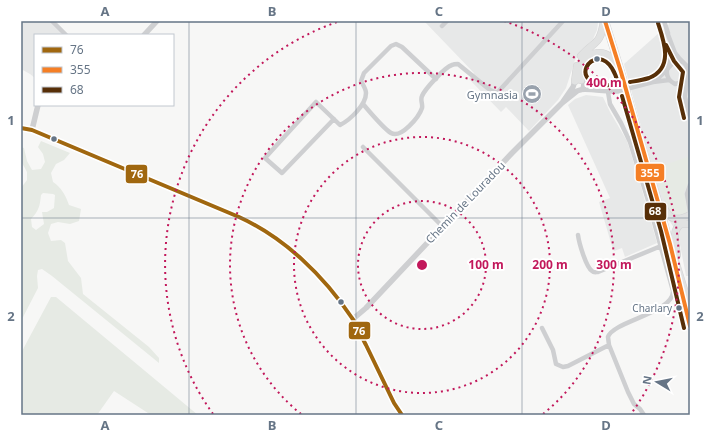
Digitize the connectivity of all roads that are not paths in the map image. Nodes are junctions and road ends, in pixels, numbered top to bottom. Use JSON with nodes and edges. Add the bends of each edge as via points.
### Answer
{"nodes":[{"id":1,"x":52,"y":21,"type":"edge"},
{"id":2,"x":157,"y":21,"type":"edge"},
{"id":3,"x":447,"y":21,"type":"edge"},
{"id":4,"x":563,"y":21,"type":"edge"},
{"id":5,"x":604,"y":21,"type":"edge"},
{"id":6,"x":664,"y":21,"type":"edge"},
{"id":7,"x":442,"y":26,"type":"dead end"},
{"id":8,"x":667,"y":32,"type":"junction"},
{"id":9,"x":65,"y":34,"type":"edge"},
{"id":10,"x":145,"y":34,"type":"edge"},
{"id":11,"x":682,"y":62,"type":"junction"},
{"id":12,"x":668,"y":68,"type":"junction"},
{"id":13,"x":621,"y":72,"type":"junction"},
{"id":14,"x":688,"y":78,"type":"junction"},
{"id":15,"x":436,"y":79,"type":"junction"},
{"id":16,"x":669,"y":80,"type":"junction"},
{"id":17,"x":653,"y":82,"type":"junction"},
{"id":18,"x":679,"y":84,"type":"junction"},
{"id":19,"x":579,"y":86,"type":"junction"},
{"id":20,"x":630,"y":88,"type":"dead end"},
{"id":21,"x":620,"y":91,"type":"dead end"},
{"id":22,"x":608,"y":92,"type":"junction"},
{"id":23,"x":685,"y":97,"type":"junction"},
{"id":24,"x":362,"y":104,"type":"junction"},
{"id":25,"x":38,"y":106,"type":"edge"},
{"id":26,"x":690,"y":116,"type":"edge"},
{"id":27,"x":334,"y":118,"type":"junction"},
{"id":28,"x":21,"y":128,"type":"edge"},
{"id":29,"x":32,"y":130,"type":"junction"},
{"id":30,"x":363,"y":147,"type":"dead end"},
{"id":31,"x":643,"y":150,"type":"junction"},
{"id":32,"x":690,"y":185,"type":"edge"},
{"id":33,"x":689,"y":200,"type":"edge"},
{"id":34,"x":690,"y":211,"type":"edge"},
{"id":35,"x":690,"y":217,"type":"edge"},
{"id":36,"x":690,"y":224,"type":"edge"},
{"id":37,"x":442,"y":226,"type":"junction"},
{"id":38,"x":578,"y":235,"type":"dead end"},
{"id":39,"x":670,"y":244,"type":"junction"},
{"id":40,"x":661,"y":246,"type":"junction"},
{"id":41,"x":679,"y":273,"type":"junction"},
{"id":42,"x":690,"y":309,"type":"edge"},
{"id":43,"x":353,"y":319,"type":"junction"},
{"id":44,"x":690,"y":326,"type":"edge"},
{"id":45,"x":542,"y":328,"type":"dead end"},
{"id":46,"x":610,"y":345,"type":"junction"},
{"id":47,"x":402,"y":415,"type":"edge"},
{"id":48,"x":644,"y":415,"type":"edge"}],
"edges":[{"from":1,"to":9,"type":"street"},
{"from":2,"to":10,"type":"street"},
{"from":3,"to":7,"type":"street"},
{"from":4,"to":15,"type":"street","via":[[497,93],[458,64],[452,65]]},
{"from":5,"to":13,"type":"main road"},
{"from":5,"to":19,"type":"main road","via":[[598,41],[583,55],[576,67]]},
{"from":6,"to":8,"type":"street"},
{"from":8,"to":11,"type":"street","via":[[675,53]]},
{"from":8,"to":12,"type":"street","via":[[671,52]]},
{"from":11,"to":12,"type":"street","via":[[675,62]]},
{"from":11,"to":14,"type":"street","via":[[688,68]]},
{"from":12,"to":16,"type":"street","via":[[666,73]]},
{"from":12,"to":17,"type":"street"},
{"from":13,"to":19,"type":"main road","via":[[608,55],[592,54],[581,64]]},
{"from":13,"to":31,"type":"main road"},
{"from":14,"to":18,"type":"street"},
{"from":14,"to":23,"type":"street"},
{"from":15,"to":24,"type":"street","via":[[421,98],[422,106],[418,116],[402,132],[390,132]]},
{"from":15,"to":24,"type":"street","via":[[396,44],[364,73],[361,82],[366,94]]},
{"from":16,"to":17,"type":"street"},
{"from":16,"to":18,"type":"street"},
{"from":17,"to":20,"type":"street"},
{"from":18,"to":23,"type":"street"},
{"from":19,"to":22,"type":"street"},
{"from":19,"to":37,"type":"street","name":"Chemin de Louradou"},
{"from":21,"to":22,"type":"street"},
{"from":22,"to":40,"type":"street","via":[[610,104],[630,142]]},
{"from":23,"to":26,"type":"street"},
{"from":24,"to":27,"type":"street","via":[[346,122],[340,125]]},
{"from":25,"to":29,"type":"street"},
{"from":27,"to":27,"type":"street","via":[[316,102],[265,158],[282,173]]},
{"from":28,"to":29,"type":"street"},
{"from":29,"to":43,"type":"street","via":[[264,229],[313,271]]},
{"from":30,"to":37,"type":"street"},
{"from":31,"to":35,"type":"main road","via":[[666,213],[676,219]]},
{"from":31,"to":39,"type":"main road"},
{"from":32,"to":33,"type":"street","via":[[687,190]]},
{"from":33,"to":34,"type":"street"},
{"from":36,"to":41,"type":"main road","via":[[681,224],[675,231]]},
{"from":37,"to":43,"type":"street","name":"Chemin de Louradou"},
{"from":38,"to":40,"type":"street","via":[[579,244],[590,268],[595,272]]},
{"from":39,"to":41,"type":"main road"},
{"from":39,"to":44,"type":"main road"},
{"from":40,"to":46,"type":"street","via":[[673,291],[672,298],[668,303],[611,331],[608,337]]},
{"from":41,"to":42,"type":"main road"},
{"from":43,"to":47,"type":"street"},
{"from":45,"to":46,"type":"street","via":[[556,364],[563,367]]},
{"from":46,"to":48,"type":"street","via":[[628,392]]}]}
